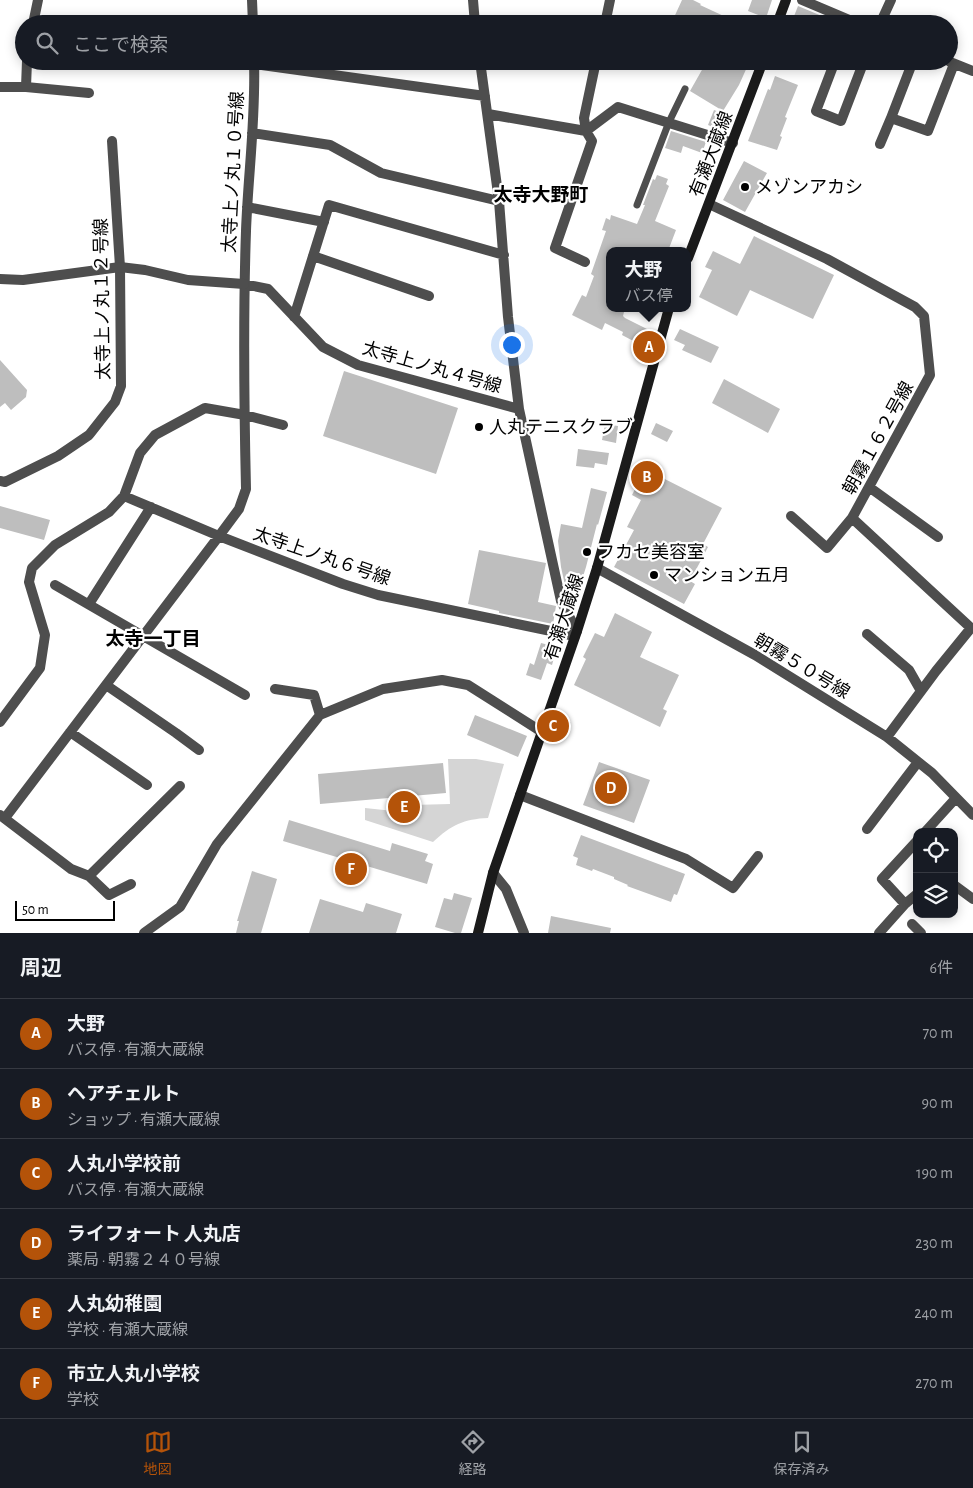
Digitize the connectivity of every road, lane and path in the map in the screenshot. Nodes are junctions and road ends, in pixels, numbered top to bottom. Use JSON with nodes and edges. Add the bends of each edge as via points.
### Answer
{"nodes":[{"id":1,"x":38,"y":0,"type":"edge"},
{"id":2,"x":252,"y":0,"type":"edge"},
{"id":3,"x":473,"y":0,"type":"edge"},
{"id":4,"x":610,"y":0,"type":"edge"},
{"id":5,"x":786,"y":0,"type":"edge"},
{"id":6,"x":802,"y":0,"type":"edge"},
{"id":7,"x":892,"y":0,"type":"edge"},
{"id":8,"x":35,"y":15,"type":"edge"},
{"id":9,"x":253,"y":15,"type":"edge"},
{"id":10,"x":474,"y":15,"type":"edge"},
{"id":11,"x":607,"y":15,"type":"edge"},
{"id":12,"x":780,"y":15,"type":"edge"},
{"id":13,"x":835,"y":15,"type":"edge"},
{"id":14,"x":884,"y":15,"type":"edge"},
{"id":15,"x":958,"y":65,"type":"edge"},
{"id":16,"x":27,"y":70,"type":"edge"},
{"id":17,"x":254,"y":70,"type":"edge"},
{"id":18,"x":308,"y":70,"type":"edge"},
{"id":19,"x":481,"y":70,"type":"edge"},
{"id":20,"x":594,"y":70,"type":"edge"},
{"id":21,"x":760,"y":70,"type":"edge"},
{"id":22,"x":832,"y":70,"type":"edge"},
{"id":23,"x":861,"y":70,"type":"edge"},
{"id":24,"x":910,"y":70,"type":"edge"},
{"id":25,"x":949,"y":70,"type":"edge"},
{"id":26,"x":973,"y":71,"type":"edge"},
{"id":27,"x":0,"y":87,"type":"edge"},
{"id":28,"x":26,"y":88,"type":"junction"},
{"id":29,"x":685,"y":89,"type":"dead end"},
{"id":30,"x":89,"y":93,"type":"dead end"},
{"id":31,"x":485,"y":96,"type":"junction"},
{"id":32,"x":488,"y":114,"type":"junction"},
{"id":33,"x":891,"y":118,"type":"junction"},
{"id":34,"x":669,"y":122,"type":"junction"},
{"id":35,"x":586,"y":131,"type":"junction"},
{"id":36,"x":252,"y":133,"type":"junction"},
{"id":37,"x":112,"y":141,"type":"dead end"},
{"id":38,"x":733,"y":143,"type":"junction"},
{"id":39,"x":880,"y":144,"type":"dead end"},
{"id":40,"x":500,"y":201,"type":"junction"},
{"id":41,"x":709,"y":204,"type":"junction"},
{"id":42,"x":637,"y":205,"type":"dead end"},
{"id":43,"x":247,"y":207,"type":"junction"},
{"id":44,"x":324,"y":222,"type":"junction"},
{"id":45,"x":691,"y":250,"type":"edge"},
{"id":46,"x":504,"y":255,"type":"junction"},
{"id":47,"x":313,"y":256,"type":"junction"},
{"id":48,"x":585,"y":262,"type":"dead end"},
{"id":49,"x":120,"y":267,"type":"junction"},
{"id":50,"x":0,"y":279,"type":"edge"},
{"id":51,"x":244,"y":284,"type":"junction"},
{"id":52,"x":429,"y":296,"type":"dead end"},
{"id":53,"x":668,"y":312,"type":"edge"},
{"id":54,"x":294,"y":317,"type":"junction"},
{"id":55,"x":519,"y":409,"type":"junction"},
{"id":56,"x":245,"y":415,"type":"junction"},
{"id":57,"x":283,"y":425,"type":"dead end"},
{"id":58,"x":0,"y":481,"type":"edge"},
{"id":59,"x":869,"y":487,"type":"junction"},
{"id":60,"x":124,"y":496,"type":"junction"},
{"id":61,"x":151,"y":508,"type":"junction"},
{"id":62,"x":792,"y":516,"type":"dead end"},
{"id":63,"x":852,"y":518,"type":"junction"},
{"id":64,"x":219,"y":536,"type":"junction"},
{"id":65,"x":938,"y":537,"type":"dead end"},
{"id":66,"x":597,"y":568,"type":"junction"},
{"id":67,"x":55,"y":585,"type":"dead end"},
{"id":68,"x":89,"y":604,"type":"junction"},
{"id":69,"x":576,"y":634,"type":"junction"},
{"id":70,"x":866,"y":634,"type":"dead end"},
{"id":71,"x":144,"y":636,"type":"junction"},
{"id":72,"x":106,"y":685,"type":"junction"},
{"id":73,"x":274,"y":689,"type":"dead end"},
{"id":74,"x":921,"y":692,"type":"junction"},
{"id":75,"x":245,"y":695,"type":"dead end"},
{"id":76,"x":320,"y":716,"type":"junction"},
{"id":77,"x":0,"y":722,"type":"edge"},
{"id":78,"x":70,"y":732,"type":"junction"},
{"id":79,"x":542,"y":732,"type":"junction"},
{"id":80,"x":887,"y":737,"type":"junction"},
{"id":81,"x":199,"y":750,"type":"dead end"},
{"id":82,"x":918,"y":762,"type":"junction"},
{"id":83,"x":148,"y":785,"type":"dead end"},
{"id":84,"x":180,"y":786,"type":"dead end"},
{"id":85,"x":520,"y":795,"type":"junction"},
{"id":86,"x":956,"y":798,"type":"junction"},
{"id":87,"x":973,"y":815,"type":"edge"},
{"id":88,"x":3,"y":817,"type":"edge"},
{"id":89,"x":929,"y":828,"type":"edge"},
{"id":90,"x":867,"y":829,"type":"dead end"},
{"id":91,"x":913,"y":845,"type":"edge"},
{"id":92,"x":758,"y":856,"type":"dead end"},
{"id":93,"x":493,"y":873,"type":"junction"},
{"id":94,"x":89,"y":876,"type":"junction"},
{"id":95,"x":131,"y":884,"type":"dead end"},
{"id":96,"x":958,"y":888,"type":"edge"},
{"id":97,"x":913,"y":897,"type":"edge"},
{"id":98,"x":973,"y":899,"type":"edge"},
{"id":99,"x":905,"y":904,"type":"junction"},
{"id":100,"x":912,"y":924,"type":"dead end"},
{"id":101,"x":144,"y":933,"type":"edge"},
{"id":102,"x":478,"y":933,"type":"edge"},
{"id":103,"x":524,"y":933,"type":"edge"},
{"id":104,"x":879,"y":933,"type":"edge"},
{"id":105,"x":921,"y":933,"type":"edge"}],
"edges":[{"from":1,"to":8,"type":"street"},
{"from":2,"to":9,"type":"street"},
{"from":3,"to":10,"type":"street"},
{"from":4,"to":11,"type":"street"},
{"from":5,"to":12,"type":"main road"},
{"from":6,"to":13,"type":"street"},
{"from":7,"to":14,"type":"street"},
{"from":15,"to":26,"type":"street"},
{"from":16,"to":28,"type":"street"},
{"from":17,"to":36,"type":"street","name":"太寺上ノ丸１０号線"},
{"from":18,"to":31,"type":"street"},
{"from":19,"to":31,"type":"street"},
{"from":20,"to":35,"type":"street","via":[[584,118]]},
{"from":21,"to":38,"type":"main road","name":"有瀬大蔵線"},
{"from":22,"to":23,"type":"street","via":[[816,111],[841,121]]},
{"from":24,"to":33,"type":"street"},
{"from":25,"to":33,"type":"street","via":[[928,132]]},
{"from":27,"to":28,"type":"street"},
{"from":28,"to":30,"type":"street"},
{"from":29,"to":34,"type":"lane"},
{"from":31,"to":32,"type":"street"},
{"from":32,"to":35,"type":"street"},
{"from":32,"to":40,"type":"street"},
{"from":33,"to":39,"type":"street"},
{"from":34,"to":35,"type":"street","via":[[618,107]]},
{"from":34,"to":38,"type":"street"},
{"from":34,"to":42,"type":"lane"},
{"from":35,"to":48,"type":"street","via":[[592,142],[555,248]]},
{"from":36,"to":40,"type":"street","via":[[330,146],[381,174]]},
{"from":36,"to":43,"type":"street","name":"太寺上ノ丸１０号線"},
{"from":37,"to":49,"type":"street","name":"太寺上ノ丸１２号線"},
{"from":38,"to":41,"type":"main road","name":"有瀬大蔵線"},
{"from":40,"to":46,"type":"street"},
{"from":41,"to":45,"type":"main road","name":"有瀬大蔵線"},
{"from":41,"to":59,"type":"street","name":"朝霧１６２号線","via":[[827,259],[924,316],[930,375]]},
{"from":43,"to":44,"type":"street"},
{"from":43,"to":51,"type":"street","name":"太寺上ノ丸１０号線"},
{"from":44,"to":46,"type":"street","via":[[329,205]]},
{"from":44,"to":47,"type":"street"},
{"from":46,"to":55,"type":"street"},
{"from":47,"to":52,"type":"street"},
{"from":47,"to":54,"type":"street"},
{"from":49,"to":50,"type":"street","name":"太寺上ノ丸４号線","via":[[23,280]]},
{"from":49,"to":51,"type":"street","name":"太寺上ノ丸４号線","via":[[188,280]]},
{"from":49,"to":58,"type":"street","name":"太寺上ノ丸１２号線","via":[[121,386],[115,402],[89,435],[58,456],[5,482]]},
{"from":51,"to":54,"type":"street","name":"太寺上ノ丸４号線","via":[[268,289]]},
{"from":51,"to":56,"type":"street","name":"太寺上ノ丸１０号線"},
{"from":53,"to":66,"type":"main road","name":"有瀬大蔵線"},
{"from":54,"to":55,"type":"street","name":"太寺上ノ丸４号線","via":[[323,347],[358,365]]},
{"from":55,"to":69,"type":"street","via":[[561,601]]},
{"from":56,"to":57,"type":"street"},
{"from":56,"to":60,"type":"street","via":[[206,408],[155,436],[140,453]]},
{"from":56,"to":64,"type":"street","name":"太寺上ノ丸１０号線","via":[[246,489],[239,509]]},
{"from":59,"to":63,"type":"street","name":"朝霧１６２号線"},
{"from":59,"to":65,"type":"street"},
{"from":60,"to":61,"type":"street","name":"太寺上ノ丸６号線"},
{"from":60,"to":77,"type":"street","via":[[109,512],[55,545],[32,568],[29,582],[45,636],[40,668]]},
{"from":61,"to":64,"type":"street","name":"太寺上ノ丸６号線"},
{"from":61,"to":68,"type":"street"},
{"from":62,"to":63,"type":"street","via":[[826,548]]},
{"from":63,"to":74,"type":"street","name":"朝霧１６２号線","via":[[971,628]]},
{"from":64,"to":69,"type":"street","name":"太寺上ノ丸６号線","via":[[378,595]]},
{"from":64,"to":71,"type":"street","name":"太寺上ノ丸１０号線"},
{"from":66,"to":69,"type":"main road","name":"有瀬大蔵線"},
{"from":66,"to":80,"type":"street","name":"朝霧５０号線","via":[[755,655]]},
{"from":67,"to":68,"type":"street"},
{"from":68,"to":71,"type":"street"},
{"from":69,"to":79,"type":"main road","name":"有瀬大蔵線"},
{"from":70,"to":74,"type":"street","via":[[909,670]]},
{"from":71,"to":72,"type":"street","name":"太寺上ノ丸１０号線"},
{"from":71,"to":75,"type":"street"},
{"from":72,"to":78,"type":"street","name":"太寺上ノ丸１０号線"},
{"from":72,"to":81,"type":"street"},
{"from":73,"to":76,"type":"street","via":[[314,696]]},
{"from":74,"to":80,"type":"street","name":"朝霧１６２号線"},
{"from":76,"to":79,"type":"street","via":[[383,689],[442,680],[468,685]]},
{"from":76,"to":101,"type":"street","via":[[217,844],[180,907]]},
{"from":78,"to":83,"type":"street"},
{"from":78,"to":88,"type":"street","name":"太寺上ノ丸１０号線"},
{"from":79,"to":85,"type":"main road","name":"有瀬大蔵線"},
{"from":80,"to":82,"type":"street","name":"朝霧５０号線"},
{"from":82,"to":86,"type":"street","name":"朝霧５０号線"},
{"from":82,"to":90,"type":"street"},
{"from":84,"to":94,"type":"street"},
{"from":85,"to":92,"type":"street","via":[[686,859],[733,888]]},
{"from":85,"to":93,"type":"main road","name":"有瀬大蔵線"},
{"from":86,"to":87,"type":"street","name":"朝霧５０号線"},
{"from":86,"to":89,"type":"street"},
{"from":88,"to":94,"type":"street","via":[[71,869]]},
{"from":91,"to":99,"type":"street","via":[[882,879]]},
{"from":93,"to":102,"type":"main road","name":"有瀬大蔵線"},
{"from":93,"to":103,"type":"street","via":[[506,889]]},
{"from":94,"to":95,"type":"street","via":[[108,895]]},
{"from":96,"to":98,"type":"street"},
{"from":97,"to":99,"type":"street"},
{"from":99,"to":104,"type":"street"},
{"from":100,"to":105,"type":"street"}]}
